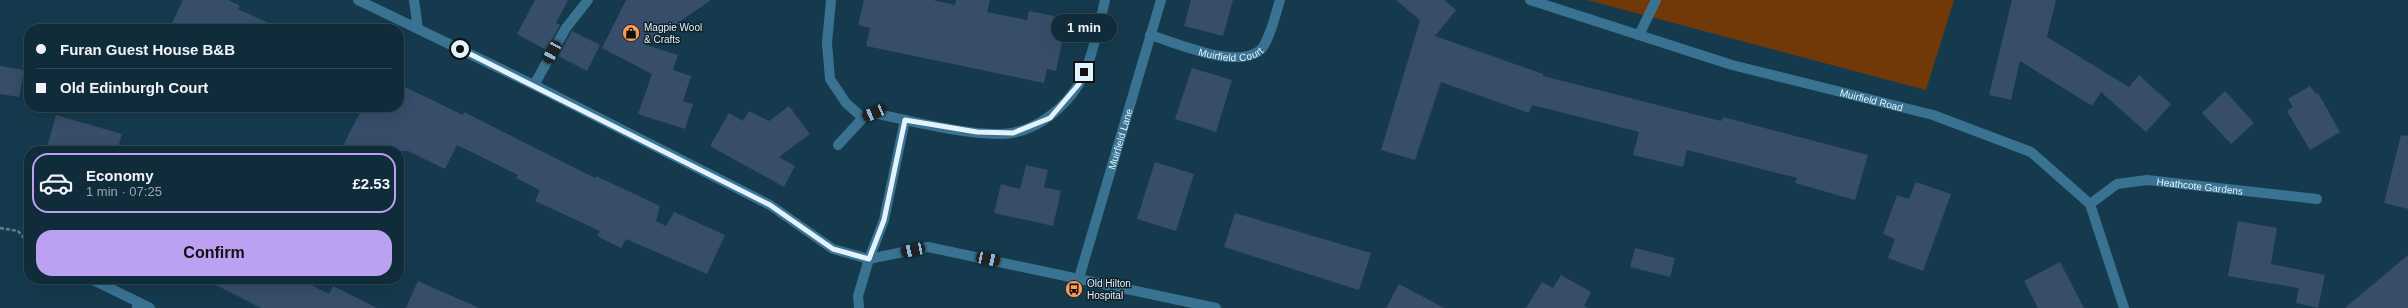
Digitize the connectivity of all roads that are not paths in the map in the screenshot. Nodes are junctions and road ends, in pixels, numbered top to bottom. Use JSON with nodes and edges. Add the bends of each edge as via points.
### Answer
{"nodes":[{"id":1,"x":358,"y":0,"type":"edge"},
{"id":2,"x":414,"y":0,"type":"edge"},
{"id":3,"x":588,"y":0,"type":"edge"},
{"id":4,"x":831,"y":0,"type":"edge"},
{"id":5,"x":1105,"y":0,"type":"edge"},
{"id":6,"x":1161,"y":0,"type":"edge"},
{"id":7,"x":1280,"y":0,"type":"edge"},
{"id":8,"x":1530,"y":0,"type":"edge"},
{"id":9,"x":1656,"y":0,"type":"edge"},
{"id":10,"x":418,"y":29,"type":"junction"},
{"id":11,"x":1150,"y":35,"type":"junction"},
{"id":12,"x":1639,"y":35,"type":"junction"},
{"id":13,"x":534,"y":86,"type":"junction"},
{"id":14,"x":863,"y":118,"type":"junction"},
{"id":15,"x":905,"y":120,"type":"junction"},
{"id":16,"x":838,"y":145,"type":"dead end"},
{"id":17,"x":2317,"y":199,"type":"dead end"},
{"id":18,"x":2090,"y":204,"type":"junction"},
{"id":19,"x":869,"y":259,"type":"junction"},
{"id":20,"x":1079,"y":278,"type":"junction"},
{"id":21,"x":100,"y":284,"type":"edge"},
{"id":22,"x":138,"y":305,"type":"edge"},
{"id":23,"x":150,"y":308,"type":"edge"},
{"id":24,"x":859,"y":308,"type":"edge"},
{"id":25,"x":1216,"y":308,"type":"edge"},
{"id":26,"x":2124,"y":308,"type":"edge"}],
"edges":[{"from":1,"to":10,"type":"street"},
{"from":2,"to":10,"type":"street"},
{"from":3,"to":13,"type":"street","via":[[566,28]]},
{"from":4,"to":14,"type":"street","via":[[827,43],[830,79],[846,103]]},
{"from":5,"to":15,"type":"street","via":[[1097,35],[1079,84],[1050,118],[1013,133],[977,132]]},
{"from":6,"to":11,"type":"street","name":"Muirfield Lane"},
{"from":7,"to":11,"type":"street","name":"Muirfield Court","via":[[1260,50],[1244,57],[1228,58]]},
{"from":8,"to":12,"type":"street","name":"Muirfield Road"},
{"from":9,"to":12,"type":"street"},
{"from":10,"to":13,"type":"street"},
{"from":11,"to":20,"type":"street","name":"Muirfield Lane"},
{"from":12,"to":18,"type":"street","name":"Muirfield Road","via":[[1732,65],[1932,116],[2032,152]]},
{"from":13,"to":19,"type":"street","via":[[770,205],[833,249]]},
{"from":14,"to":15,"type":"street","via":[[874,113]]},
{"from":14,"to":16,"type":"street"},
{"from":15,"to":19,"type":"street","via":[[884,220]]},
{"from":17,"to":18,"type":"street","name":"Heathcote Gardens","via":[[2147,180],[2117,184]]},
{"from":18,"to":26,"type":"street"},
{"from":19,"to":20,"type":"street","via":[[928,247]]},
{"from":19,"to":24,"type":"street","via":[[858,296]]},
{"from":20,"to":25,"type":"street"},
{"from":21,"to":22,"type":"street"},
{"from":22,"to":23,"type":"street"}]}
